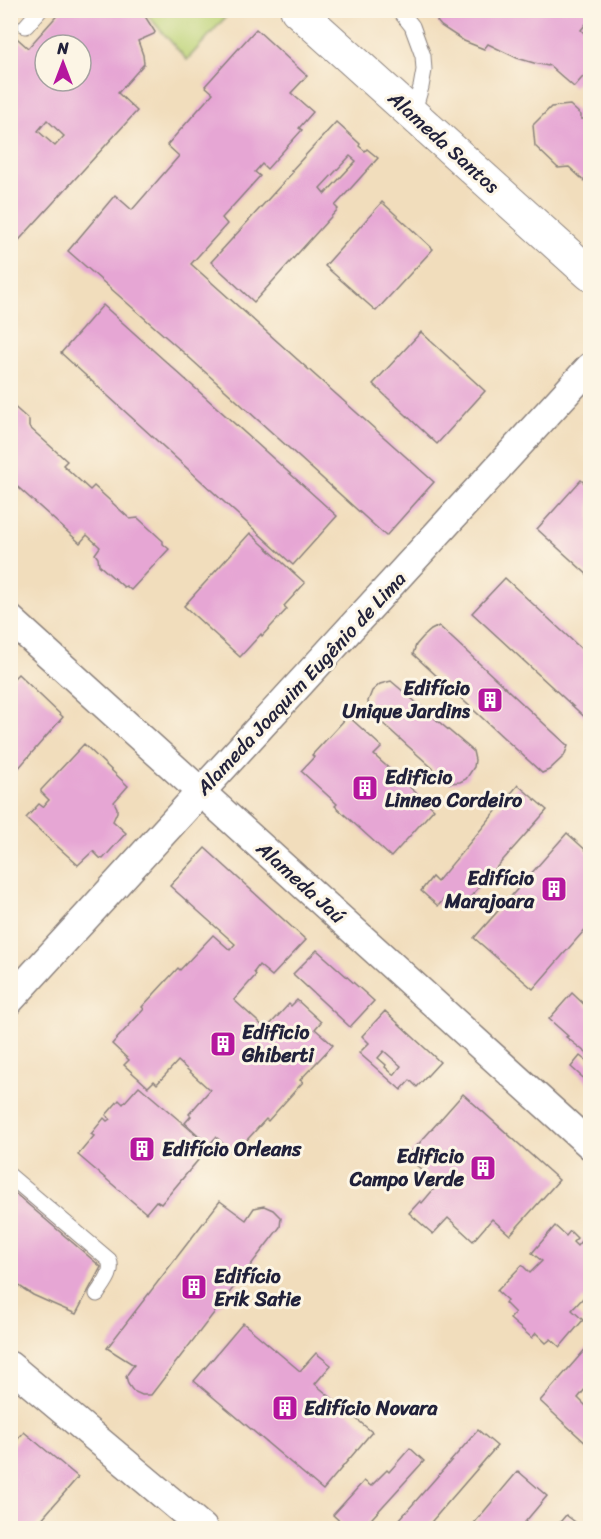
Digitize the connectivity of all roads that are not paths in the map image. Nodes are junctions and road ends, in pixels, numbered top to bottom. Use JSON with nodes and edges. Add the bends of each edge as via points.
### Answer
{"nodes":[{"id":1,"x":40,"y":10,"type":"edge"},
{"id":2,"x":399,"y":10,"type":"edge"},
{"id":3,"x":303,"y":12,"type":"edge"},
{"id":4,"x":26,"y":26,"type":"dead end"},
{"id":5,"x":413,"y":114,"type":"junction"},
{"id":6,"x":591,"y":274,"type":"edge"},
{"id":7,"x":591,"y":367,"type":"edge"},
{"id":8,"x":10,"y":619,"type":"edge"},
{"id":9,"x":202,"y":791,"type":"junction"},
{"id":10,"x":10,"y":1000,"type":"edge"},
{"id":11,"x":591,"y":1145,"type":"edge"},
{"id":12,"x":10,"y":1176,"type":"edge"},
{"id":13,"x":97,"y":1294,"type":"dead end"},
{"id":14,"x":10,"y":1366,"type":"edge"},
{"id":15,"x":203,"y":1528,"type":"edge"}],
"edges":[{"from":1,"to":4,"type":"lane"},
{"from":2,"to":5,"type":"lane","via":[[412,26],[423,56],[424,70]]},
{"from":3,"to":5,"type":"street","name":"Alameda Santos"},
{"from":5,"to":6,"type":"street","name":"Alameda Santos"},
{"from":7,"to":9,"type":"street","name":"Alameda Joaquim Eugênio de Lima"},
{"from":8,"to":9,"type":"street","name":"Alameda Jaú"},
{"from":9,"to":10,"type":"street","name":"Alameda Joaquim Eugênio de Lima"},
{"from":9,"to":11,"type":"street","name":"Alameda Jaú"},
{"from":12,"to":13,"type":"lane","via":[[109,1260],[110,1274]]},
{"from":14,"to":15,"type":"street"}]}
